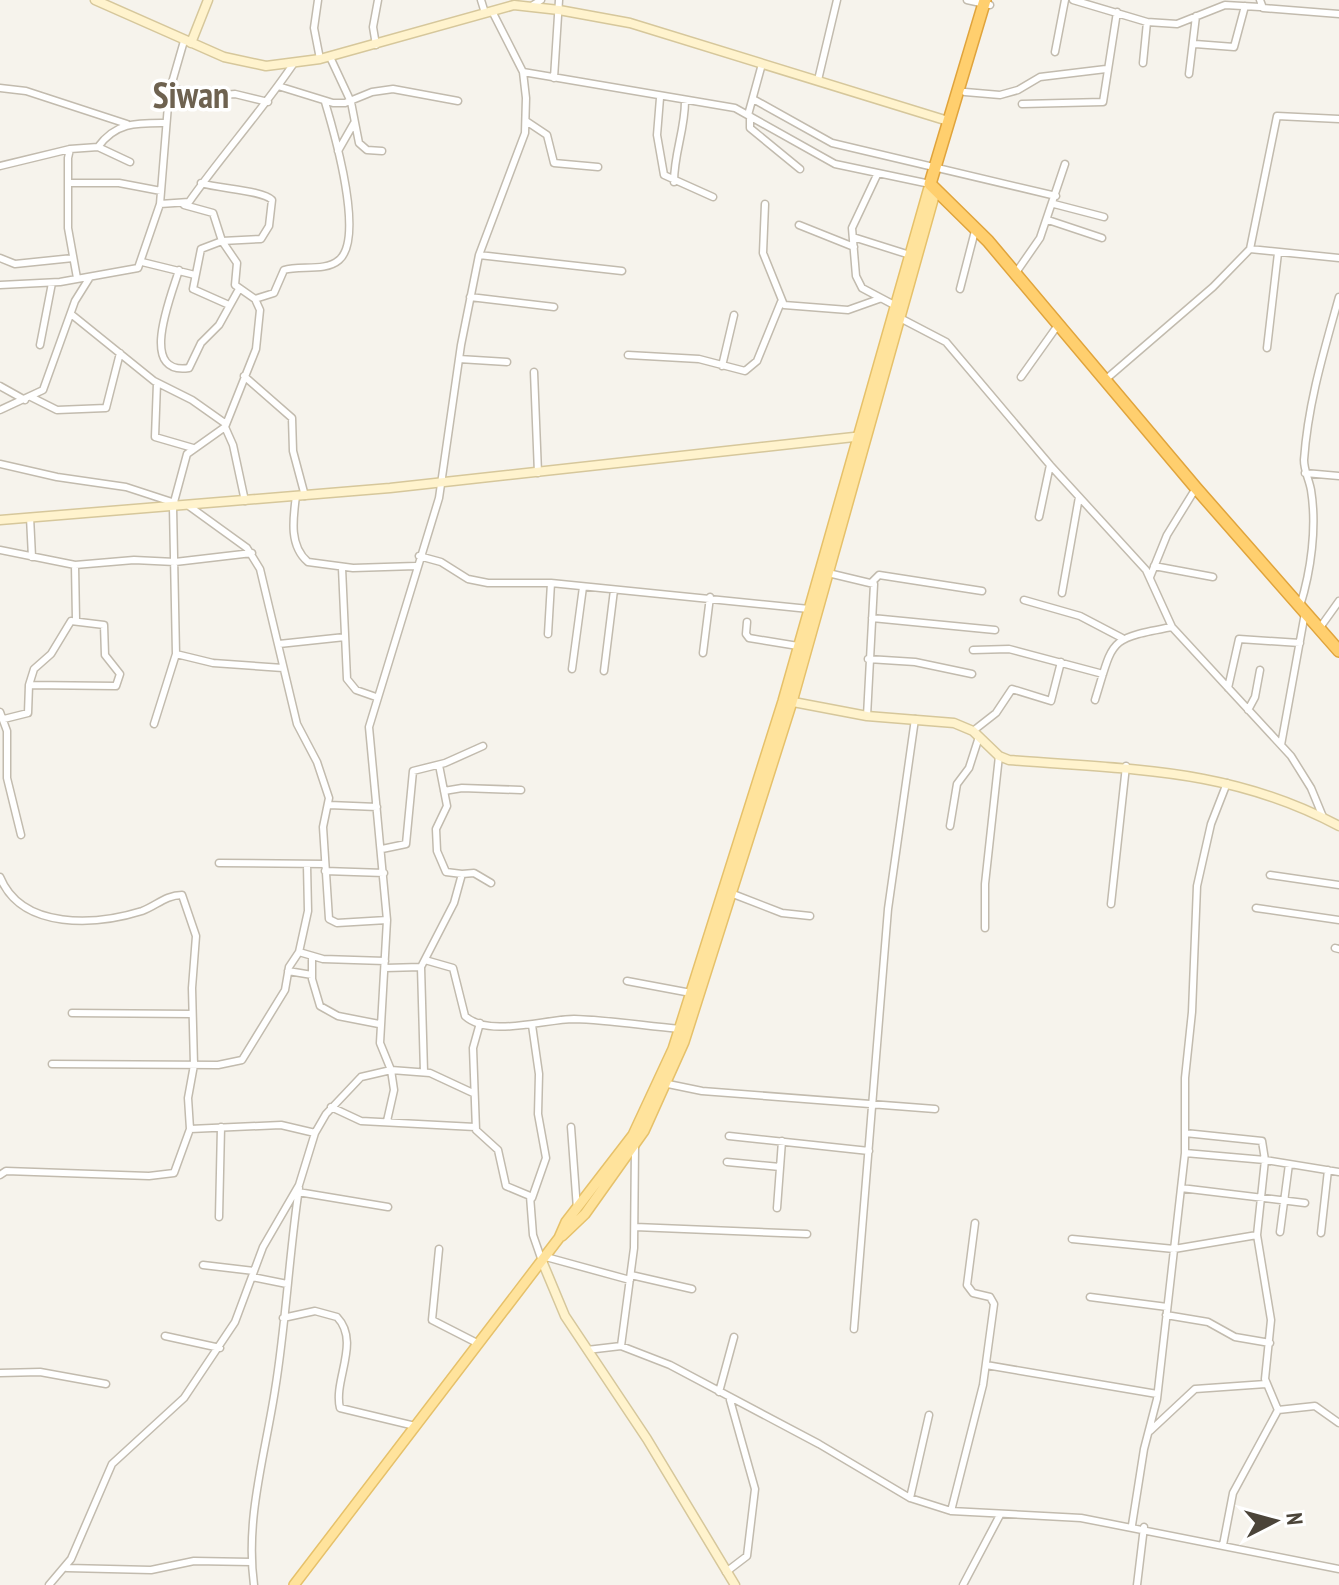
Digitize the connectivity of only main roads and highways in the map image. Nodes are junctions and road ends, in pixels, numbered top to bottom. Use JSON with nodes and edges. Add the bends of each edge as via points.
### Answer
{"nodes":[{"id":1,"x":988,"y":2,"type":"edge"},
{"id":2,"x":939,"y":167,"type":"junction"},
{"id":3,"x":933,"y":186,"type":"junction"},
{"id":4,"x":862,"y":436,"type":"junction"},
{"id":5,"x":1339,"y":651,"type":"edge"},
{"id":6,"x":787,"y":701,"type":"junction"},
{"id":7,"x":559,"y":1238,"type":"junction"},
{"id":8,"x":294,"y":1585,"type":"edge"}],
"edges":[{"from":1,"to":2,"type":"highway"},
{"from":1,"to":2,"type":"highway","via":[[948,121]]},
{"from":2,"to":3,"type":"highway"},
{"from":3,"to":4,"type":"main road"},
{"from":3,"to":4,"type":"main road","via":[[900,318]]},
{"from":3,"to":5,"type":"highway","via":[[976,227]]},
{"from":4,"to":6,"type":"main road"},
{"from":4,"to":6,"type":"main road","via":[[798,646]]},
{"from":6,"to":7,"type":"main road","via":[[660,1082],[637,1127]]},
{"from":6,"to":7,"type":"main road","via":[[733,894],[668,1084],[635,1145],[585,1214]]},
{"from":7,"to":8,"type":"main road"}]}
